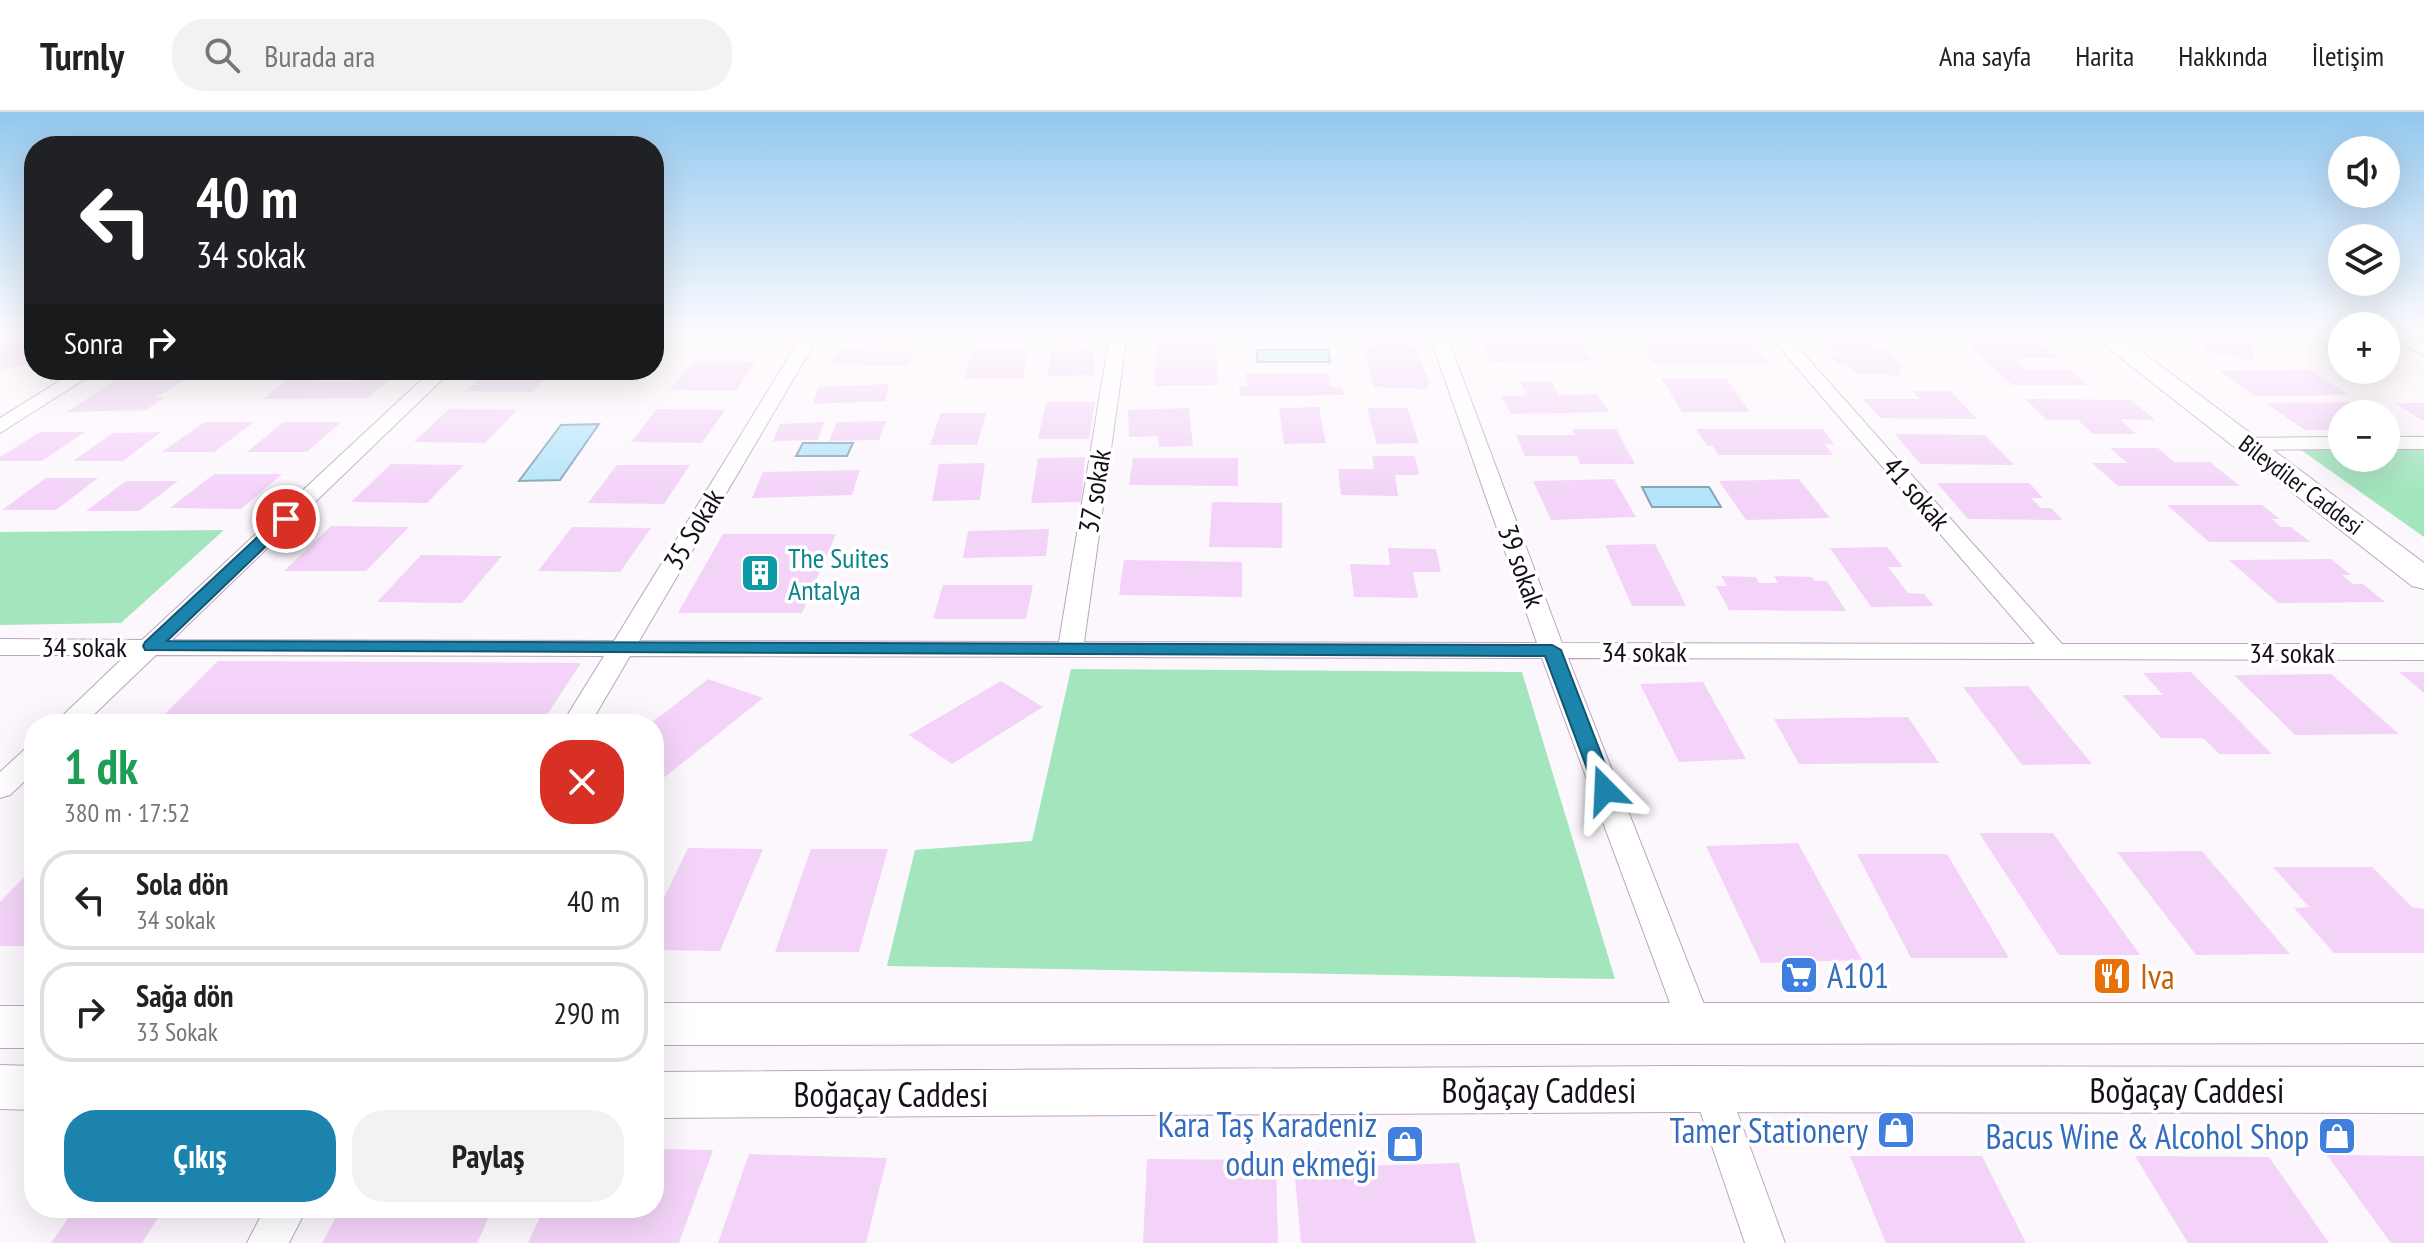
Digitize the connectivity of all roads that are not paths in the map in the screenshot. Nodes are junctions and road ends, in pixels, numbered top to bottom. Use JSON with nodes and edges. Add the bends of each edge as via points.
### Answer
{"nodes":[{"id":1,"x":64,"y":387,"type":"edge"},
{"id":2,"x":425,"y":387,"type":"edge"},
{"id":3,"x":779,"y":387,"type":"edge"},
{"id":4,"x":1111,"y":387,"type":"edge"},
{"id":5,"x":1457,"y":387,"type":"edge"},
{"id":6,"x":1823,"y":387,"type":"edge"},
{"id":7,"x":2172,"y":387,"type":"edge"},
{"id":8,"x":0,"y":427,"type":"edge"},
{"id":9,"x":2328,"y":443,"type":"edge"},
{"id":10,"x":2400,"y":443,"type":"edge"},
{"id":11,"x":2424,"y":443,"type":"edge"},
{"id":12,"x":2247,"y":444,"type":"junction"},
{"id":13,"x":2424,"y":579,"type":"edge"},
{"id":14,"x":151,"y":646,"type":"junction"},
{"id":15,"x":0,"y":647,"type":"edge"},
{"id":16,"x":621,"y":647,"type":"junction"},
{"id":17,"x":1070,"y":649,"type":"junction"},
{"id":18,"x":1552,"y":650,"type":"junction"},
{"id":19,"x":2056,"y":652,"type":"junction"},
{"id":20,"x":2424,"y":652,"type":"edge"},
{"id":21,"x":79,"y":714,"type":"edge"},
{"id":22,"x":582,"y":714,"type":"edge"},
{"id":23,"x":24,"y":765,"type":"edge"},
{"id":24,"x":0,"y":788,"type":"edge"},
{"id":25,"x":1694,"y":1022,"type":"junction"},
{"id":26,"x":2424,"y":1023,"type":"edge"},
{"id":27,"x":664,"y":1024,"type":"edge"},
{"id":28,"x":0,"y":1027,"type":"edge"},
{"id":29,"x":24,"y":1027,"type":"edge"},
{"id":30,"x":0,"y":1087,"type":"edge"},
{"id":31,"x":24,"y":1088,"type":"edge"},
{"id":32,"x":1711,"y":1090,"type":"junction"},
{"id":33,"x":2424,"y":1090,"type":"edge"},
{"id":34,"x":664,"y":1095,"type":"edge"},
{"id":35,"x":281,"y":1218,"type":"edge"},
{"id":36,"x":267,"y":1243,"type":"edge"},
{"id":37,"x":1765,"y":1243,"type":"edge"}],
"edges":[{"from":1,"to":8,"type":"street"},
{"from":2,"to":14,"type":"street"},
{"from":3,"to":16,"type":"street","name":"35 Sokak"},
{"from":4,"to":17,"type":"street","name":"37 sokak"},
{"from":5,"to":18,"type":"street","name":"39 sokak"},
{"from":6,"to":19,"type":"street","name":"41 sokak"},
{"from":7,"to":12,"type":"main road","name":"Bileydiler Caddesi"},
{"from":9,"to":12,"type":"street"},
{"from":10,"to":11,"type":"street"},
{"from":12,"to":13,"type":"main road","name":"Bileydiler Caddesi"},
{"from":14,"to":15,"type":"street","name":"34 sokak"},
{"from":14,"to":16,"type":"street","name":"34 sokak"},
{"from":14,"to":21,"type":"street"},
{"from":16,"to":17,"type":"street","name":"34 sokak"},
{"from":16,"to":22,"type":"street","name":"35 Sokak"},
{"from":17,"to":18,"type":"street","name":"34 sokak"},
{"from":18,"to":19,"type":"street","name":"34 sokak"},
{"from":18,"to":25,"type":"street","name":"39 sokak"},
{"from":19,"to":20,"type":"street","name":"34 sokak"},
{"from":23,"to":24,"type":"street"},
{"from":25,"to":26,"type":"main road"},
{"from":25,"to":27,"type":"main road"},
{"from":28,"to":29,"type":"main road"},
{"from":30,"to":31,"type":"main road"},
{"from":32,"to":33,"type":"main road","name":"Boğaçay Caddesi"},
{"from":32,"to":34,"type":"main road","name":"Boğaçay Caddesi"},
{"from":32,"to":37,"type":"street"},
{"from":35,"to":36,"type":"street"}]}
